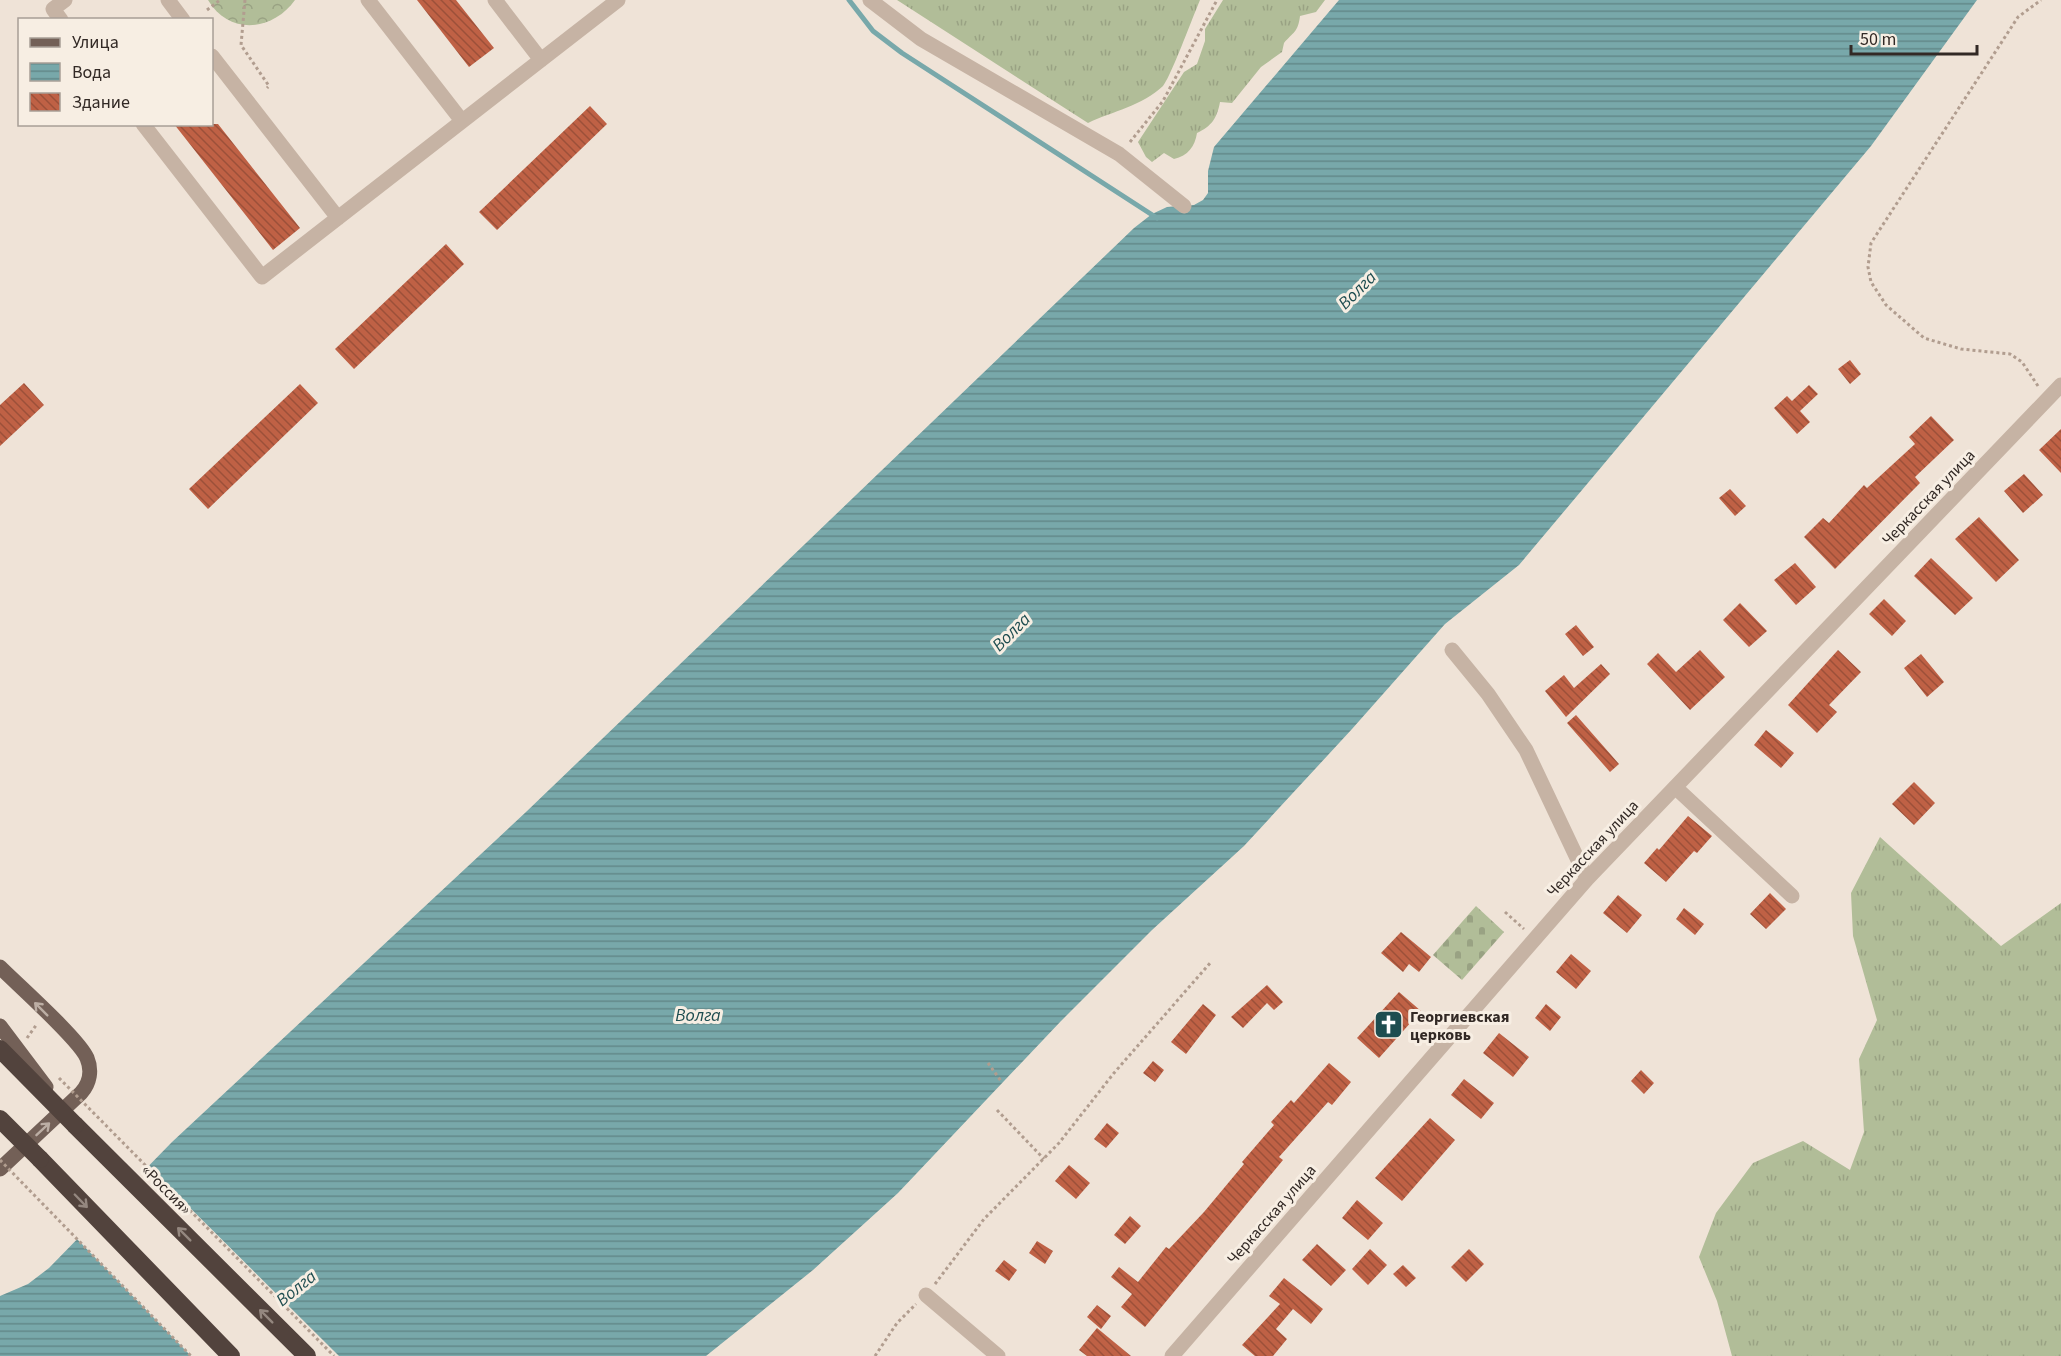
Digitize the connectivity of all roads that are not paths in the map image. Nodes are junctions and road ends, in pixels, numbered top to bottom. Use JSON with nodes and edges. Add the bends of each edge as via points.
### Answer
{"nodes":[{"id":1,"x":65,"y":0,"type":"edge"},
{"id":2,"x":168,"y":0,"type":"edge"},
{"id":3,"x":368,"y":0,"type":"edge"},
{"id":4,"x":495,"y":0,"type":"edge"},
{"id":5,"x":618,"y":0,"type":"edge"},
{"id":6,"x":870,"y":0,"type":"edge"},
{"id":7,"x":60,"y":18,"type":"edge"},
{"id":8,"x":182,"y":18,"type":"edge"},
{"id":9,"x":213,"y":57,"type":"edge"},
{"id":10,"x":541,"y":60,"type":"junction"},
{"id":11,"x":462,"y":122,"type":"junction"},
{"id":12,"x":145,"y":126,"type":"edge"},
{"id":13,"x":1184,"y":206,"type":"dead end"},
{"id":14,"x":338,"y":218,"type":"junction"},
{"id":15,"x":2061,"y":385,"type":"edge"},
{"id":16,"x":1452,"y":650,"type":"dead end"},
{"id":17,"x":1675,"y":788,"type":"junction"},
{"id":18,"x":1587,"y":879,"type":"junction"},
{"id":19,"x":1791,"y":896,"type":"dead end"},
{"id":20,"x":0,"y":967,"type":"edge"},
{"id":21,"x":0,"y":1026,"type":"edge"},
{"id":22,"x":0,"y":1049,"type":"edge"},
{"id":23,"x":0,"y":1119,"type":"edge"},
{"id":24,"x":75,"y":1125,"type":"junction"},
{"id":25,"x":0,"y":1128,"type":"edge"},
{"id":26,"x":40,"y":1159,"type":"junction"},
{"id":27,"x":0,"y":1169,"type":"edge"},
{"id":28,"x":926,"y":1295,"type":"road end"},
{"id":29,"x":231,"y":1356,"type":"edge"},
{"id":30,"x":307,"y":1356,"type":"edge"},
{"id":31,"x":999,"y":1356,"type":"edge"},
{"id":32,"x":1172,"y":1356,"type":"edge"}],
"edges":[{"from":1,"to":7,"type":"street","via":[[53,9]]},
{"from":2,"to":8,"type":"street"},
{"from":3,"to":11,"type":"street"},
{"from":4,"to":10,"type":"street"},
{"from":5,"to":10,"type":"street"},
{"from":6,"to":13,"type":"street","via":[[921,39],[1119,154]]},
{"from":9,"to":14,"type":"street"},
{"from":10,"to":11,"type":"street"},
{"from":11,"to":14,"type":"street"},
{"from":12,"to":14,"type":"street","via":[[262,278]]},
{"from":15,"to":17,"type":"street","name":"Черкасская улица"},
{"from":16,"to":18,"type":"street","via":[[1526,750]]},
{"from":17,"to":18,"type":"street","name":"Черкасская улица"},
{"from":17,"to":19,"type":"street"},
{"from":18,"to":32,"type":"street","name":"Черкасская улица"},
{"from":27,"to":20,"type":"main road","one_way":true,"via":[[81,1093],[90,1069],[83,1050]]},
{"from":21,"to":24,"type":"main road","bridge":true},
{"from":22,"to":24,"type":"highway","name":"«Россия»","bridge":true},
{"from":23,"to":26,"type":"highway","bridge":true},
{"from":30,"to":24,"type":"highway","name":"«Россия»","one_way":true},
{"from":25,"to":26,"type":"main road","bridge":true},
{"from":26,"to":29,"type":"highway","one_way":true},
{"from":28,"to":31,"type":"street"}]}
